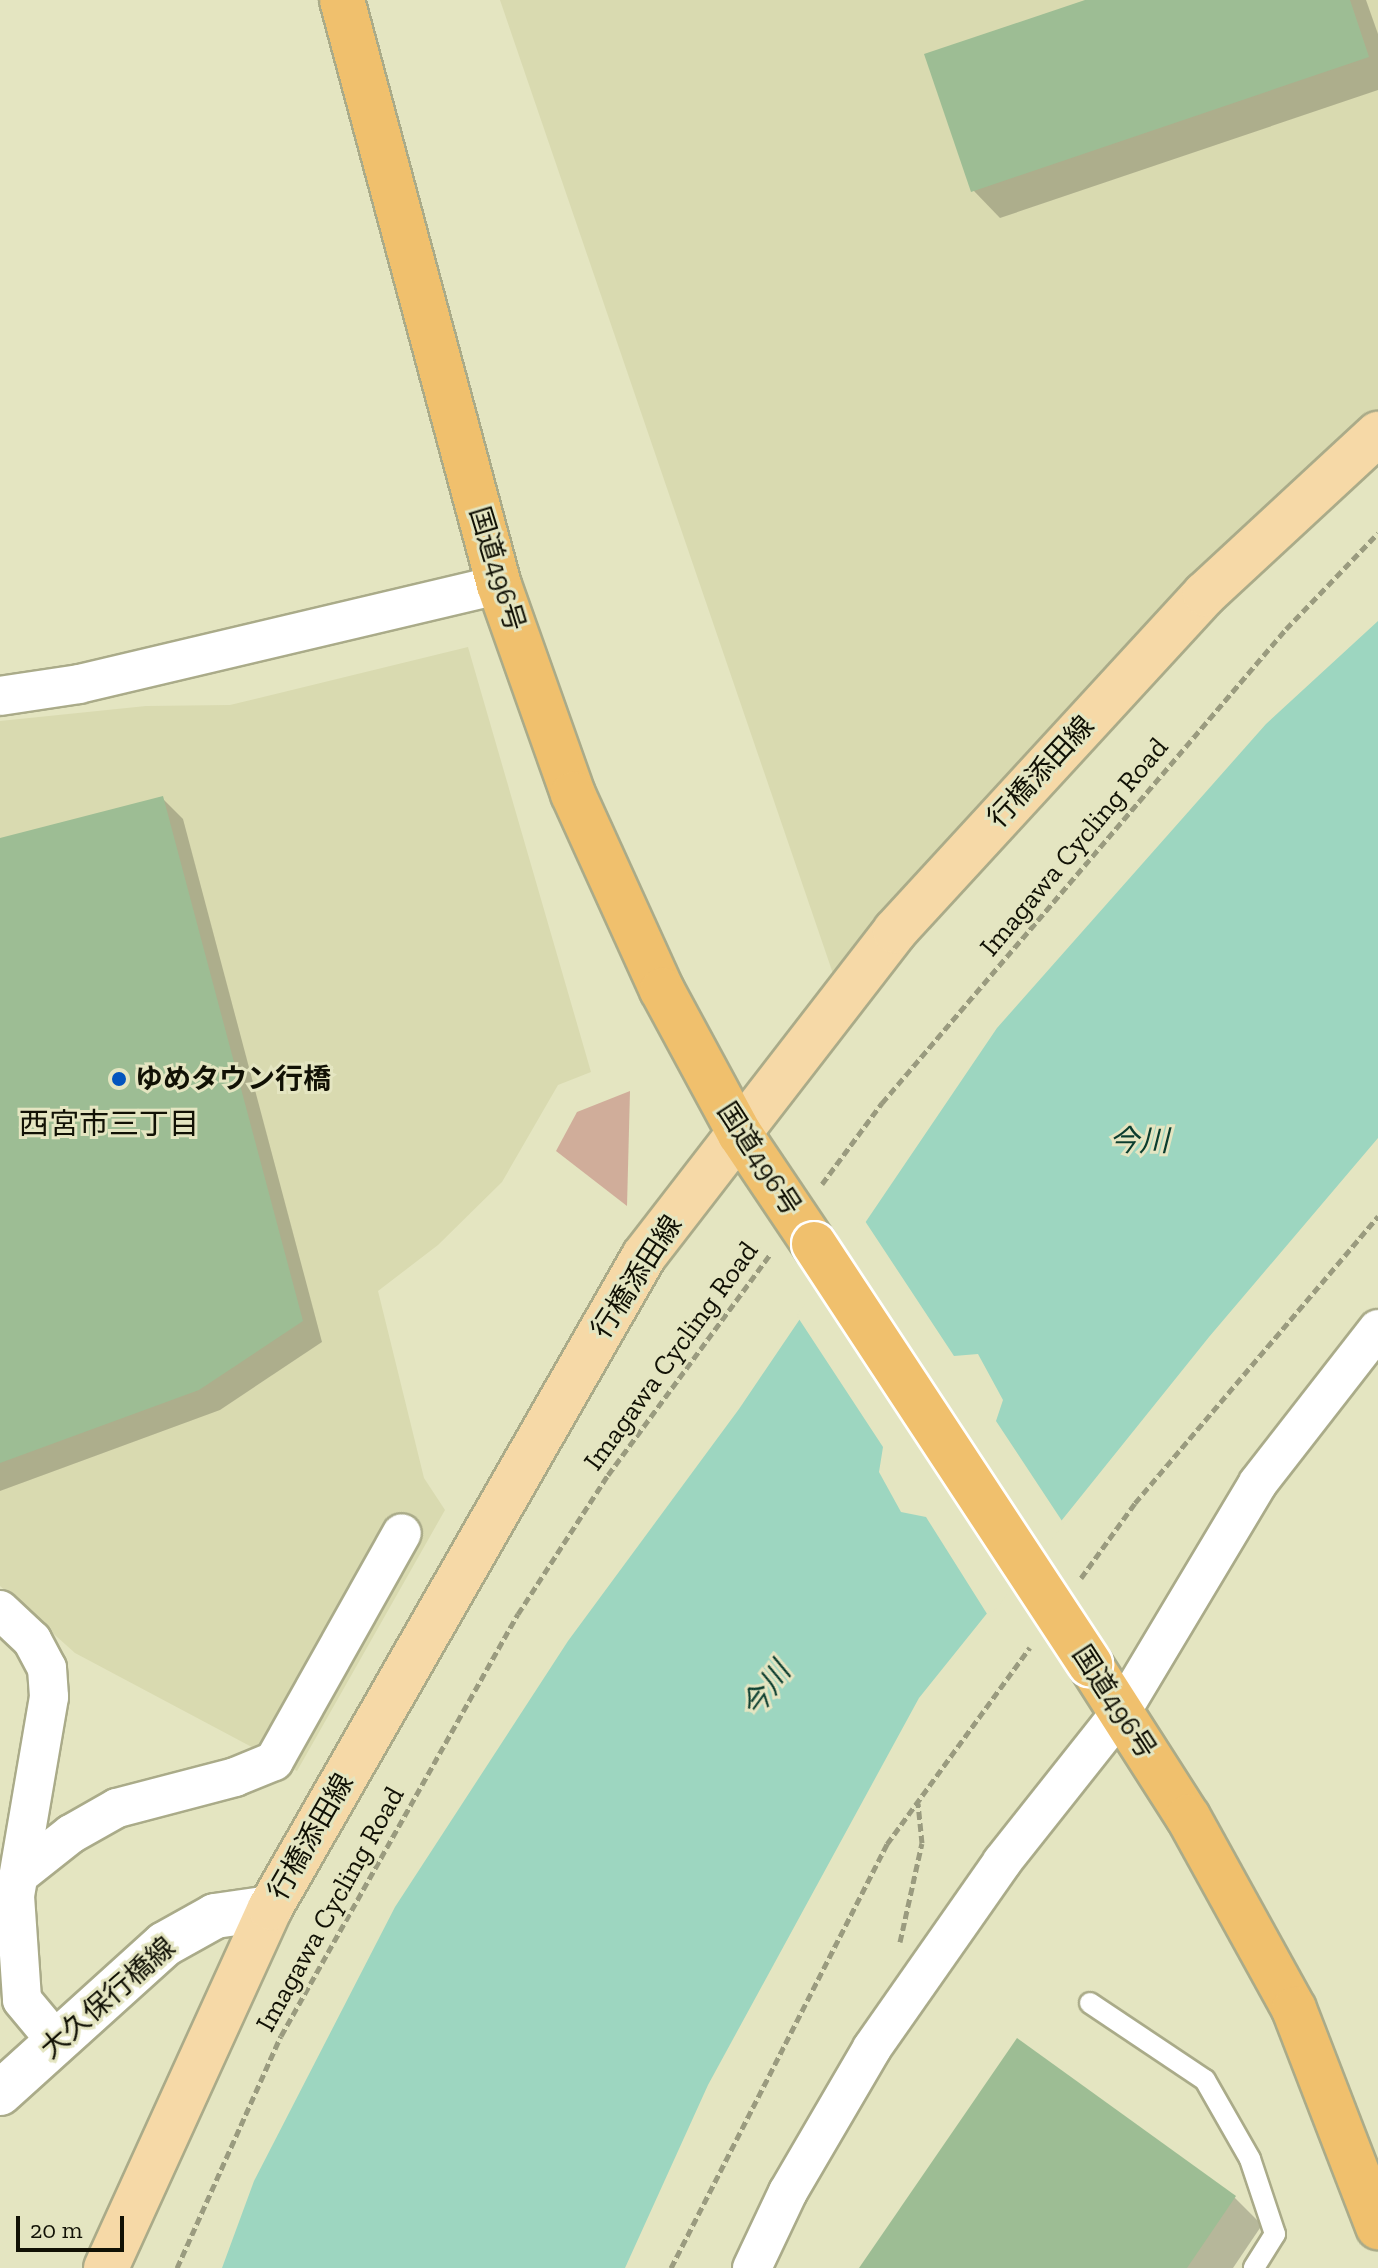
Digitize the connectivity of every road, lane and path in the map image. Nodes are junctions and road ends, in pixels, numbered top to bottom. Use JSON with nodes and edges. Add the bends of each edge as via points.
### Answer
{"nodes":[{"id":1,"x":342,"y":0,"type":"edge"},
{"id":2,"x":1378,"y":434,"type":"edge"},
{"id":3,"x":1378,"y":533,"type":"edge"},
{"id":4,"x":499,"y":585,"type":"junction"},
{"id":5,"x":0,"y":696,"type":"edge"},
{"id":6,"x":740,"y":1134,"type":"junction"},
{"id":7,"x":816,"y":1193,"type":"dead end"},
{"id":8,"x":1378,"y":1216,"type":"edge"},
{"id":9,"x":796,"y":1244,"type":"junction"},
{"id":10,"x":1378,"y":1329,"type":"edge"},
{"id":11,"x":402,"y":1533,"type":"dead end"},
{"id":12,"x":1072,"y":1589,"type":"dead end"},
{"id":13,"x":0,"y":1610,"type":"edge"},
{"id":14,"x":1036,"y":1639,"type":"dead end"},
{"id":15,"x":1121,"y":1712,"type":"junction"},
{"id":16,"x":918,"y":1802,"type":"junction"},
{"id":17,"x":19,"y":1875,"type":"junction"},
{"id":18,"x":270,"y":1908,"type":"junction"},
{"id":19,"x":898,"y":1949,"type":"dead end"},
{"id":20,"x":1090,"y":2003,"type":"dead end"},
{"id":21,"x":57,"y":2042,"type":"junction"},
{"id":22,"x":0,"y":2093,"type":"edge"},
{"id":23,"x":1378,"y":2227,"type":"edge"},
{"id":24,"x":106,"y":2268,"type":"edge"},
{"id":25,"x":177,"y":2268,"type":"edge"},
{"id":26,"x":671,"y":2268,"type":"edge"},
{"id":27,"x":752,"y":2268,"type":"edge"},
{"id":28,"x":1254,"y":2268,"type":"edge"}],
"edges":[{"from":1,"to":4,"type":"highway","name":"国道496号"},
{"from":2,"to":6,"type":"main road","name":"行橋添田線","via":[[1205,594],[895,931]]},
{"from":3,"to":7,"type":"path","name":"Imagawa Cycling Road","via":[[1286,629],[903,1079]]},
{"from":4,"to":5,"type":"street","via":[[79,684]]},
{"from":4,"to":6,"type":"highway","name":"国道496号","via":[[573,794],[662,990]]},
{"from":6,"to":9,"type":"highway","name":"国道496号"},
{"from":6,"to":18,"type":"main road","name":"行橋添田線","via":[[644,1256]]},
{"from":8,"to":12,"type":"path","via":[[1135,1503]]},
{"from":9,"to":15,"type":"highway","name":"国道496号","bridge":true},
{"from":9,"to":25,"type":"path","name":"Imagawa Cycling Road","via":[[608,1475],[518,1614],[281,2036]]},
{"from":10,"to":15,"type":"street","via":[[1258,1483]]},
{"from":11,"to":17,"type":"street","via":[[274,1761],[235,1777],[117,1808],[71,1834]]},
{"from":13,"to":17,"type":"street","via":[[32,1640],[47,1668],[49,1697]]},
{"from":14,"to":16,"type":"path"},
{"from":15,"to":23,"type":"highway","name":"国道496号","via":[[1188,1817],[1294,2009]]},
{"from":15,"to":27,"type":"street","via":[[1002,1862],[872,2048],[788,2192]]},
{"from":16,"to":19,"type":"path","via":[[922,1843]]},
{"from":16,"to":26,"type":"path","via":[[887,1844]]},
{"from":17,"to":21,"type":"street","via":[[15,1896],[22,2000]]},
{"from":18,"to":21,"type":"main road","name":"大久保行橋線","via":[[215,1916],[165,1944]]},
{"from":18,"to":24,"type":"main road","name":"行橋添田線"},
{"from":20,"to":28,"type":"lane","via":[[1205,2080],[1250,2159],[1275,2234]]},
{"from":21,"to":22,"type":"main road","name":"大久保行橋線"}]}
